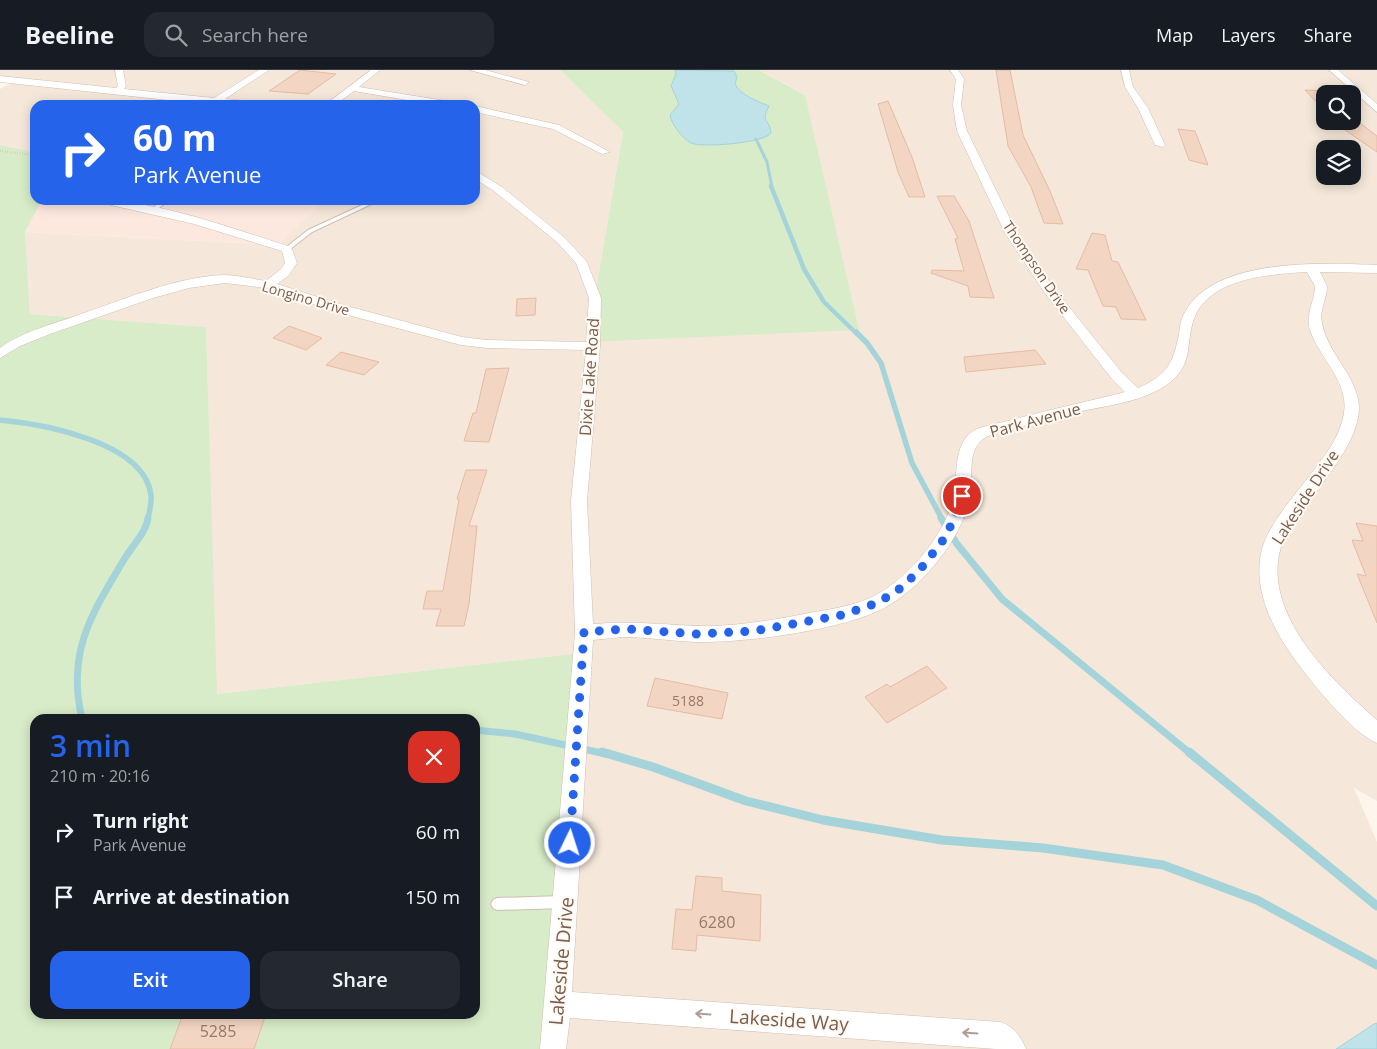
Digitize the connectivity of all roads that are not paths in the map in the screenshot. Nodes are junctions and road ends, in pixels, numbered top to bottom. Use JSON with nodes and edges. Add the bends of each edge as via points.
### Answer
{"nodes":[{"id":1,"x":118,"y":70,"type":"edge"},
{"id":2,"x":265,"y":70,"type":"edge"},
{"id":3,"x":376,"y":70,"type":"edge"},
{"id":4,"x":474,"y":70,"type":"edge"},
{"id":5,"x":954,"y":70,"type":"edge"},
{"id":6,"x":1125,"y":70,"type":"edge"},
{"id":7,"x":1333,"y":70,"type":"edge"},
{"id":8,"x":0,"y":79,"type":"edge"},
{"id":9,"x":525,"y":82,"type":"dead end"},
{"id":10,"x":352,"y":88,"type":"junction"},
{"id":11,"x":118,"y":90,"type":"junction"},
{"id":12,"x":198,"y":100,"type":"edge"},
{"id":13,"x":217,"y":100,"type":"edge"},
{"id":14,"x":336,"y":100,"type":"edge"},
{"id":15,"x":423,"y":100,"type":"edge"},
{"id":16,"x":1377,"y":109,"type":"edge"},
{"id":17,"x":480,"y":110,"type":"edge"},
{"id":18,"x":1160,"y":145,"type":"dead end"},
{"id":19,"x":605,"y":152,"type":"dead end"},
{"id":20,"x":480,"y":177,"type":"edge"},
{"id":21,"x":125,"y":205,"type":"edge"},
{"id":22,"x":160,"y":205,"type":"edge"},
{"id":23,"x":366,"y":205,"type":"edge"},
{"id":24,"x":152,"y":211,"type":"junction"},
{"id":25,"x":288,"y":249,"type":"junction"},
{"id":26,"x":1311,"y":269,"type":"junction"},
{"id":27,"x":1377,"y":269,"type":"edge"},
{"id":28,"x":268,"y":285,"type":"junction"},
{"id":29,"x":593,"y":346,"type":"junction"},
{"id":30,"x":0,"y":354,"type":"edge"},
{"id":31,"x":1135,"y":392,"type":"junction"},
{"id":32,"x":584,"y":632,"type":"junction"},
{"id":33,"x":1377,"y":733,"type":"edge"},
{"id":34,"x":566,"y":902,"type":"junction"},
{"id":35,"x":498,"y":904,"type":"dead end"},
{"id":36,"x":558,"y":1004,"type":"junction"},
{"id":37,"x":553,"y":1049,"type":"edge"},
{"id":38,"x":1013,"y":1049,"type":"edge"}],
"edges":[{"from":1,"to":11,"type":"street","via":[[122,86]]},
{"from":2,"to":13,"type":"street"},
{"from":3,"to":10,"type":"street"},
{"from":4,"to":9,"type":"street"},
{"from":5,"to":31,"type":"street","name":"Thompson Drive","via":[[960,79],[957,105],[962,131],[1010,233],[1048,289],[1117,376]]},
{"from":6,"to":18,"type":"street","via":[[1129,87]]},
{"from":7,"to":16,"type":"street"},
{"from":8,"to":11,"type":"street"},
{"from":10,"to":14,"type":"street"},
{"from":10,"to":15,"type":"street"},
{"from":11,"to":12,"type":"street"},
{"from":17,"to":19,"type":"street","via":[[556,127]]},
{"from":20,"to":29,"type":"street","name":"Dixie Lake Road","via":[[561,240],[581,262],[595,298]]},
{"from":21,"to":24,"type":"street"},
{"from":22,"to":24,"type":"lane"},
{"from":23,"to":25,"type":"lane","via":[[310,231]]},
{"from":24,"to":25,"type":"street"},
{"from":25,"to":28,"type":"street","via":[[291,263]]},
{"from":26,"to":27,"type":"street","name":"Park Avenue"},
{"from":26,"to":31,"type":"street","name":"Park Avenue","via":[[1244,277],[1209,290],[1191,311],[1177,369],[1163,382]]},
{"from":26,"to":33,"type":"street","name":"Lakeside Drive","via":[[1323,285],[1315,313],[1316,329],[1345,382],[1352,408],[1346,436],[1279,531],[1271,549],[1268,572],[1278,613],[1298,651],[1326,686]]},
{"from":28,"to":29,"type":"street","name":"Longino Drive","via":[[338,308],[461,341]]},
{"from":28,"to":30,"type":"street","name":"Longino Drive","via":[[225,279],[188,284],[45,331],[15,343]]},
{"from":29,"to":32,"type":"street","name":"Dixie Lake Road","via":[[579,501]]},
{"from":31,"to":32,"type":"street","name":"Park Avenue","via":[[975,437],[966,450],[962,496],[947,535],[919,571],[897,591],[877,603],[842,615],[754,631],[696,634],[627,629]]},
{"from":32,"to":34,"type":"street","name":"Lakeside Drive"},
{"from":34,"to":35,"type":"lane"},
{"from":34,"to":36,"type":"street","name":"Lakeside Drive"},
{"from":36,"to":37,"type":"street","name":"Lakeside Drive"},
{"from":38,"to":36,"type":"street","name":"Lakeside Way","one_way":true,"via":[[1001,1036]]}]}
